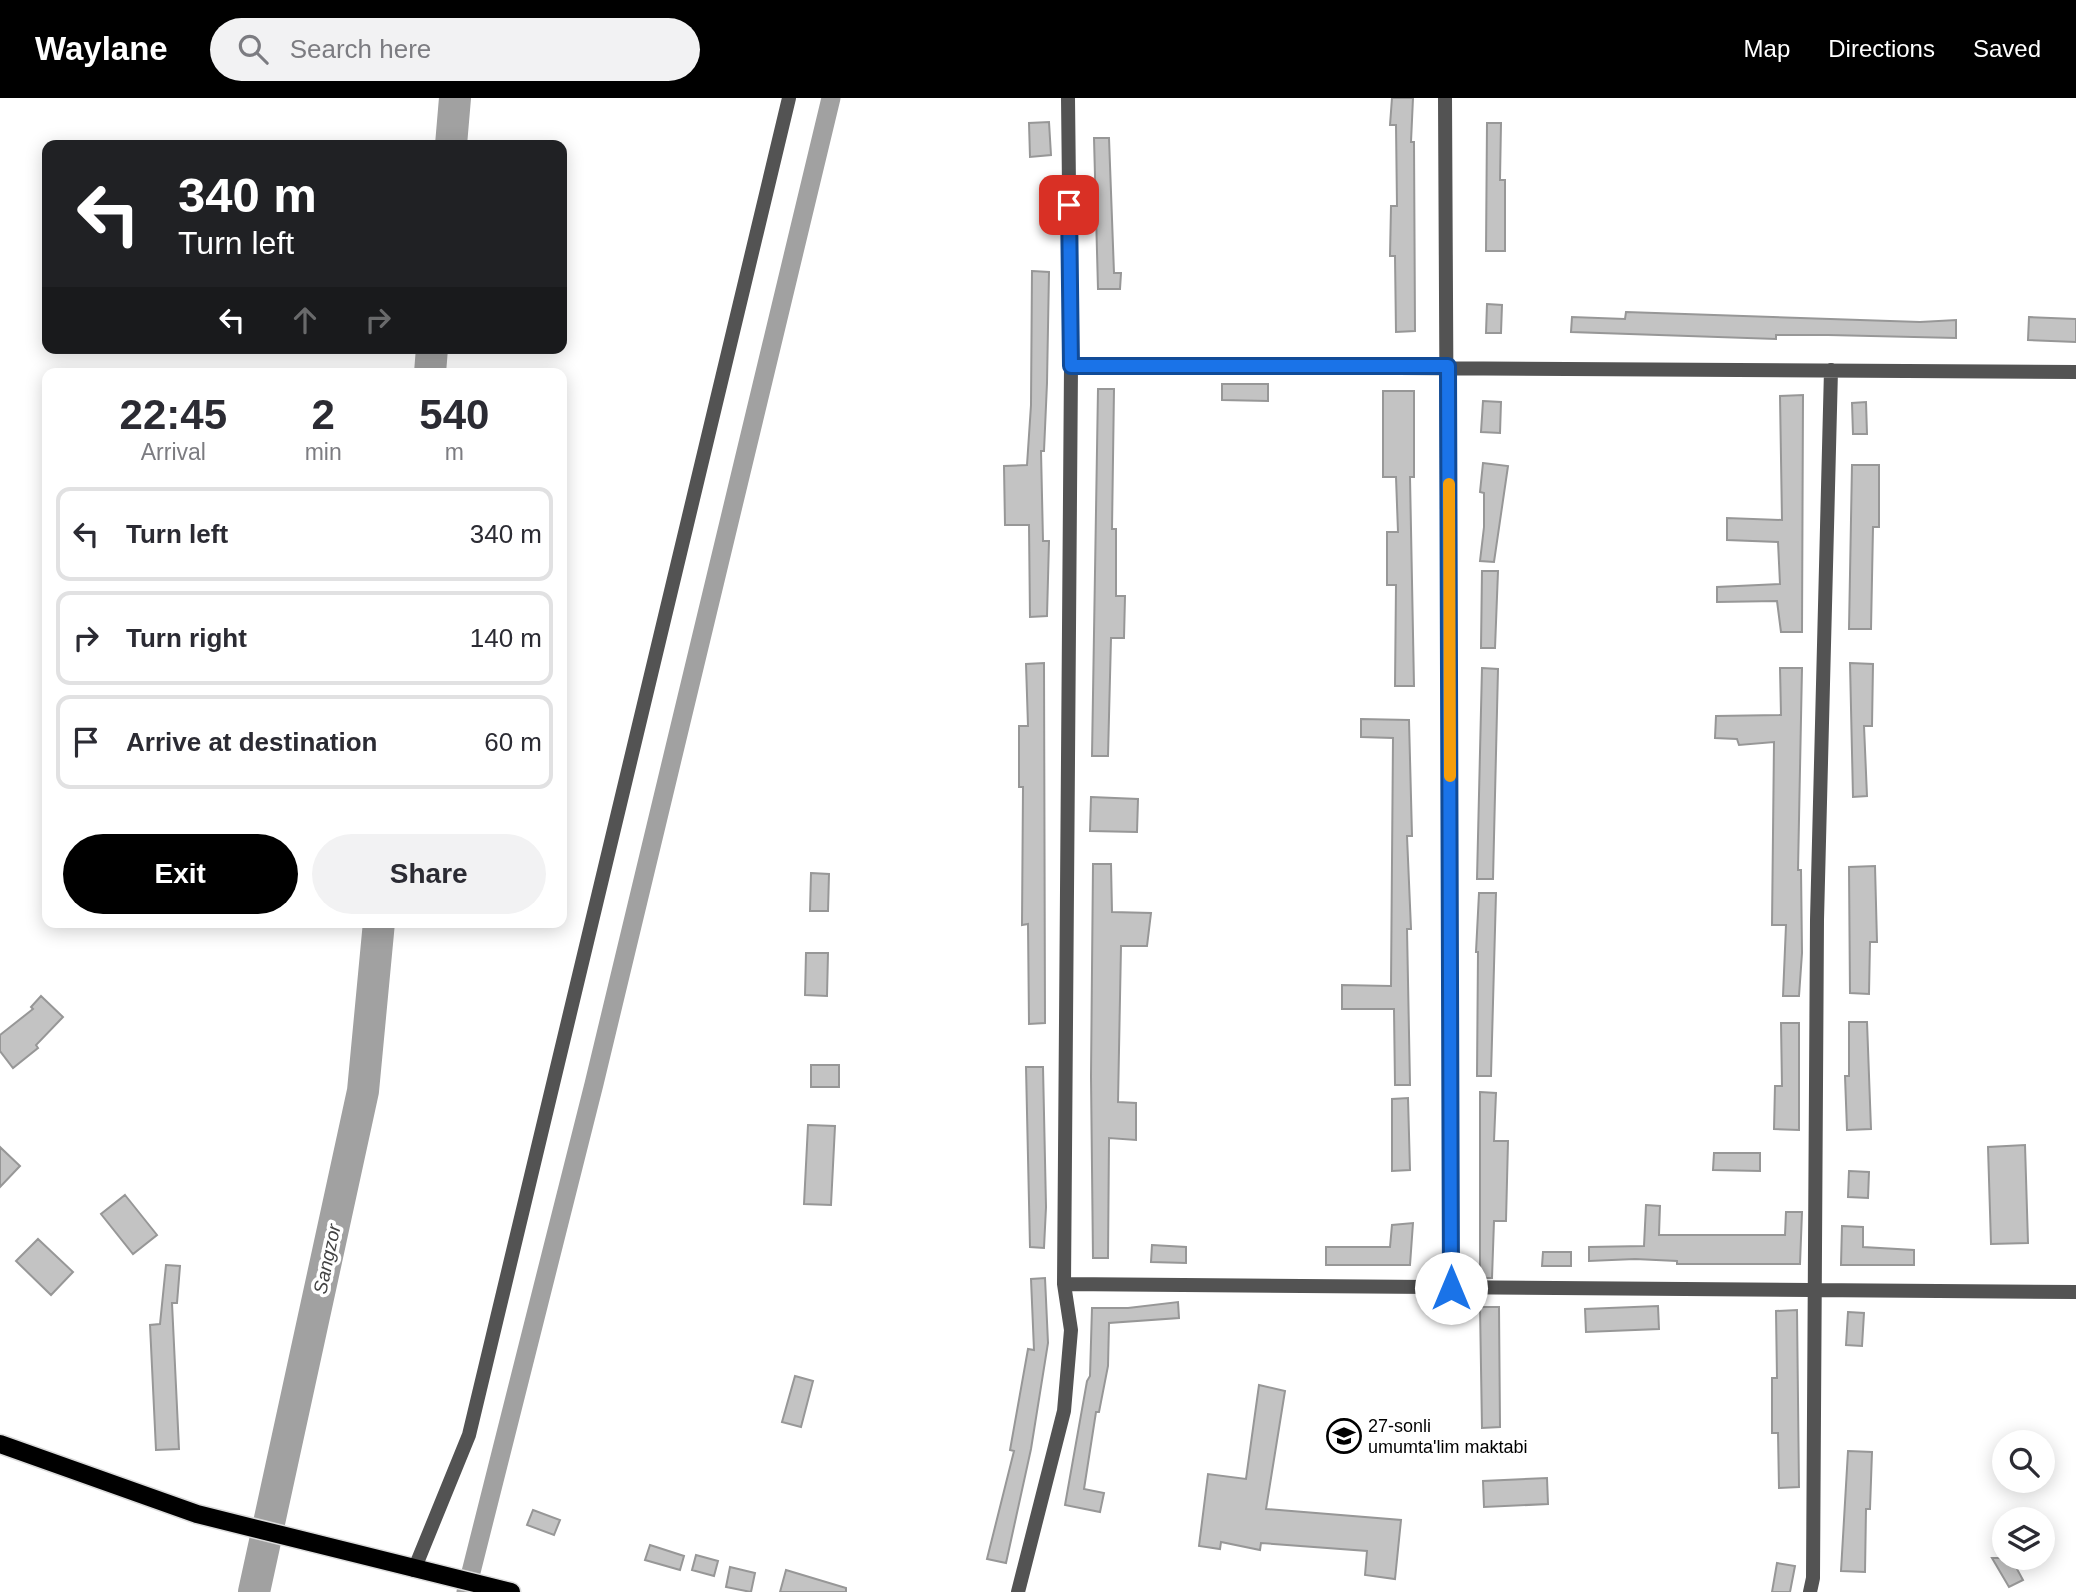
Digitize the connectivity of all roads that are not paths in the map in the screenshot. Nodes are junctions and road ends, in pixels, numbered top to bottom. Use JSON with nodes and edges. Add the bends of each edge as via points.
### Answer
{"nodes":[{"id":1,"x":789,"y":98,"type":"edge"},
{"id":2,"x":1068,"y":98,"type":"edge"},
{"id":3,"x":1445,"y":98,"type":"edge"},
{"id":4,"x":1071,"y":366,"type":"junction"},
{"id":5,"x":1448,"y":366,"type":"junction"},
{"id":6,"x":1831,"y":370,"type":"junction"},
{"id":7,"x":2076,"y":372,"type":"edge"},
{"id":8,"x":1064,"y":1284,"type":"junction"},
{"id":9,"x":1451,"y":1288,"type":"junction"},
{"id":10,"x":1816,"y":1288,"type":"junction"},
{"id":11,"x":2076,"y":1292,"type":"edge"},
{"id":12,"x":0,"y":1444,"type":"edge"},
{"id":13,"x":414,"y":1570,"type":"junction"},
{"id":14,"x":504,"y":1590,"type":"edge"},
{"id":15,"x":1018,"y":1592,"type":"edge"},
{"id":16,"x":1810,"y":1592,"type":"edge"}],
"edges":[{"from":1,"to":13,"type":"street","via":[[469,1435]]},
{"from":2,"to":4,"type":"street"},
{"from":3,"to":5,"type":"street"},
{"from":4,"to":5,"type":"street"},
{"from":4,"to":8,"type":"street"},
{"from":5,"to":6,"type":"street"},
{"from":5,"to":9,"type":"street"},
{"from":6,"to":7,"type":"street"},
{"from":6,"to":10,"type":"street","via":[[1817,920]]},
{"from":8,"to":9,"type":"street"},
{"from":8,"to":15,"type":"street","via":[[1071,1330],[1064,1411]]},
{"from":9,"to":10,"type":"street"},
{"from":10,"to":11,"type":"street"},
{"from":10,"to":16,"type":"street"},
{"from":12,"to":13,"type":"main road","via":[[197,1514]]},
{"from":13,"to":14,"type":"main road"}]}
